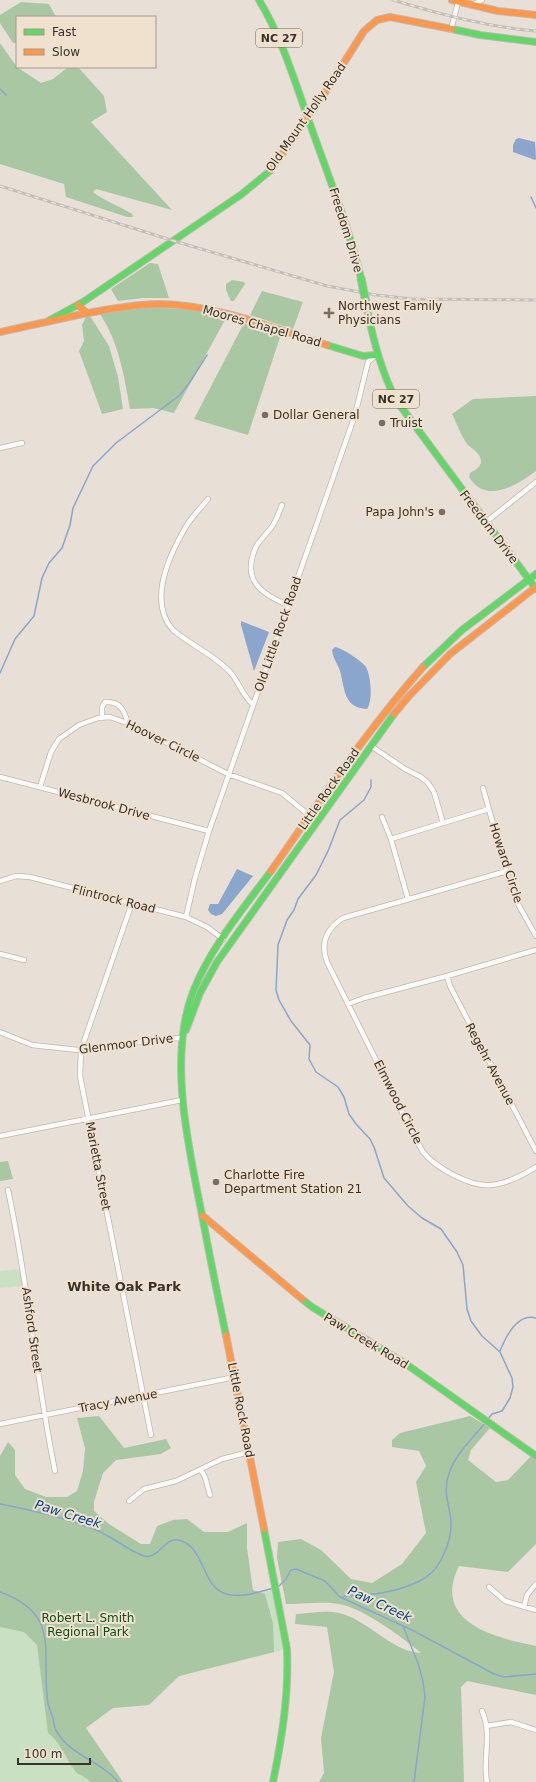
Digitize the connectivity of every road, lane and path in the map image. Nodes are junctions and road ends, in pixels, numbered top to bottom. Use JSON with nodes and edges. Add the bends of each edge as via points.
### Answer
{"nodes":[{"id":1,"x":259,"y":0,"type":"edge"},
{"id":2,"x":482,"y":0,"type":"edge"},
{"id":3,"x":455,"y":1,"type":"edge"},
{"id":4,"x":472,"y":5,"type":"junction"},
{"id":5,"x":536,"y":15,"type":"edge"},
{"id":6,"x":451,"y":30,"type":"junction"},
{"id":7,"x":536,"y":42,"type":"edge"},
{"id":8,"x":308,"y":118,"type":"junction"},
{"id":9,"x":78,"y":305,"type":"junction"},
{"id":10,"x":87,"y":312,"type":"junction"},
{"id":11,"x":50,"y":320,"type":"junction"},
{"id":12,"x":0,"y":332,"type":"edge"},
{"id":13,"x":376,"y":355,"type":"junction"},
{"id":14,"x":22,"y":443,"type":"dead end"},
{"id":15,"x":0,"y":448,"type":"edge"},
{"id":16,"x":536,"y":482,"type":"edge"},
{"id":17,"x":208,"y":499,"type":"dead end"},
{"id":18,"x":282,"y":505,"type":"dead end"},
{"id":19,"x":486,"y":522,"type":"junction"},
{"id":20,"x":536,"y":574,"type":"edge"},
{"id":21,"x":529,"y":580,"type":"junction"},
{"id":22,"x":536,"y":588,"type":"edge"},
{"id":23,"x":288,"y":605,"type":"junction"},
{"id":24,"x":253,"y":704,"type":"junction"},
{"id":25,"x":102,"y":718,"type":"junction"},
{"id":26,"x":128,"y":723,"type":"junction"},
{"id":27,"x":371,"y":746,"type":"junction"},
{"id":28,"x":228,"y":774,"type":"junction"},
{"id":29,"x":0,"y":777,"type":"edge"},
{"id":30,"x":40,"y":787,"type":"junction"},
{"id":31,"x":483,"y":788,"type":"dead end"},
{"id":32,"x":489,"y":808,"type":"junction"},
{"id":33,"x":310,"y":816,"type":"junction"},
{"id":34,"x":382,"y":817,"type":"dead end"},
{"id":35,"x":443,"y":822,"type":"junction"},
{"id":36,"x":209,"y":831,"type":"junction"},
{"id":37,"x":391,"y":839,"type":"junction"},
{"id":38,"x":507,"y":871,"type":"junction"},
{"id":39,"x":0,"y":881,"type":"edge"},
{"id":40,"x":408,"y":899,"type":"junction"},
{"id":41,"x":132,"y":903,"type":"junction"},
{"id":42,"x":186,"y":917,"type":"junction"},
{"id":43,"x":536,"y":936,"type":"edge"},
{"id":44,"x":223,"y":939,"type":"junction"},
{"id":45,"x":536,"y":950,"type":"edge"},
{"id":46,"x":0,"y":954,"type":"edge"},
{"id":47,"x":24,"y":960,"type":"dead end"},
{"id":48,"x":447,"y":976,"type":"junction"},
{"id":49,"x":348,"y":1004,"type":"junction"},
{"id":50,"x":0,"y":1032,"type":"edge"},
{"id":51,"x":183,"y":1038,"type":"junction"},
{"id":52,"x":81,"y":1050,"type":"junction"},
{"id":53,"x":182,"y":1100,"type":"junction"},
{"id":54,"x":88,"y":1118,"type":"junction"},
{"id":55,"x":0,"y":1136,"type":"edge"},
{"id":56,"x":536,"y":1151,"type":"edge"},
{"id":57,"x":536,"y":1167,"type":"edge"},
{"id":58,"x":8,"y":1190,"type":"dead end"},
{"id":59,"x":204,"y":1216,"type":"junction"},
{"id":60,"x":235,"y":1377,"type":"junction"},
{"id":61,"x":142,"y":1396,"type":"junction"},
{"id":62,"x":44,"y":1416,"type":"junction"},
{"id":63,"x":0,"y":1424,"type":"edge"},
{"id":64,"x":151,"y":1435,"type":"dead end"},
{"id":65,"x":249,"y":1452,"type":"junction"},
{"id":66,"x":536,"y":1456,"type":"edge"},
{"id":67,"x":201,"y":1470,"type":"junction"},
{"id":68,"x":55,"y":1471,"type":"dead end"},
{"id":69,"x":210,"y":1495,"type":"dead end"},
{"id":70,"x":129,"y":1501,"type":"dead end"},
{"id":71,"x":536,"y":1584,"type":"edge"},
{"id":72,"x":489,"y":1587,"type":"dead end"},
{"id":73,"x":524,"y":1607,"type":"junction"},
{"id":74,"x":536,"y":1610,"type":"edge"},
{"id":75,"x":482,"y":1711,"type":"dead end"},
{"id":76,"x":486,"y":1726,"type":"junction"},
{"id":77,"x":536,"y":1730,"type":"edge"},
{"id":78,"x":273,"y":1782,"type":"edge"},
{"id":79,"x":487,"y":1782,"type":"edge"}],
"edges":[{"from":1,"to":8,"type":"main road","name":"Freedom Drive","number":"NC 27","via":[[283,48]]},
{"from":2,"to":4,"type":"street"},
{"from":3,"to":4,"type":"main road"},
{"from":3,"to":6,"type":"street"},
{"from":4,"to":5,"type":"main road"},
{"from":6,"to":7,"type":"main road","name":"Old Mount Holly Road"},
{"from":6,"to":8,"type":"main road","name":"Old Mount Holly Road","via":[[390,18],[377,20],[364,31]]},
{"from":8,"to":9,"type":"main road","name":"Old Mount Holly Road","via":[[272,168],[257,183]]},
{"from":8,"to":13,"type":"main road","name":"Freedom Drive","number":"NC 27","bridge":true,"via":[[352,241]]},
{"from":9,"to":10,"type":"main road"},
{"from":9,"to":11,"type":"main road","name":"Old Mount Holly Road"},
{"from":10,"to":11,"type":"main road","name":"Moores Chapel Road"},
{"from":10,"to":13,"type":"main road","name":"Moores Chapel Road","via":[[148,304],[190,306],[221,312],[363,356]]},
{"from":11,"to":12,"type":"main road"},
{"from":13,"to":19,"type":"main road","name":"Freedom Drive","number":"NC 27","via":[[402,409]]},
{"from":13,"to":23,"type":"street","name":"Old Little Rock Road","via":[[368,362],[354,415]]},
{"from":14,"to":15,"type":"street"},
{"from":16,"to":19,"type":"street"},
{"from":17,"to":24,"type":"street","via":[[184,529],[171,558],[162,586],[162,610],[173,630],[226,668]]},
{"from":18,"to":23,"type":"street","via":[[273,526],[256,547],[251,569],[256,585],[262,592]]},
{"from":19,"to":21,"type":"main road","name":"Freedom Drive","number":"NC 27"},
{"from":20,"to":21,"type":"main road","name":"Little Rock Road"},
{"from":21,"to":22,"type":"main road","name":"Freedom Drive","number":"NC 27"},
{"from":21,"to":33,"type":"main road","name":"Little Rock Road","via":[[462,630],[412,678],[389,705]]},
{"from":22,"to":27,"type":"main road","name":"Little Rock Road","via":[[450,654],[409,696]]},
{"from":23,"to":24,"type":"street","name":"Old Little Rock Road"},
{"from":24,"to":28,"type":"street","name":"Old Little Rock Road"},
{"from":25,"to":26,"type":"street","name":"Hoover Circle","via":[[110,717]]},
{"from":25,"to":26,"type":"street","via":[[102,707],[105,702],[111,702],[119,704]]},
{"from":25,"to":30,"type":"street","name":"Hoover Circle","via":[[79,725],[59,739],[51,752]]},
{"from":26,"to":28,"type":"street","name":"Hoover Circle"},
{"from":27,"to":35,"type":"street","via":[[428,783],[434,792]]},
{"from":27,"to":51,"type":"main road","name":"Little Rock Road","via":[[217,962],[200,993]]},
{"from":28,"to":33,"type":"street","name":"Hoover Circle","via":[[282,793]]},
{"from":28,"to":36,"type":"street","name":"Old Little Rock Road"},
{"from":29,"to":30,"type":"street","name":"Wesbrook Drive"},
{"from":30,"to":36,"type":"street","name":"Wesbrook Drive"},
{"from":31,"to":32,"type":"street","name":"Howard Circle"},
{"from":32,"to":35,"type":"street"},
{"from":32,"to":38,"type":"street","name":"Howard Circle"},
{"from":33,"to":44,"type":"main road","name":"Little Rock Road"},
{"from":34,"to":37,"type":"street"},
{"from":35,"to":37,"type":"street"},
{"from":36,"to":42,"type":"street","name":"Old Little Rock Road"},
{"from":37,"to":40,"type":"street"},
{"from":38,"to":40,"type":"street","name":"Elmwood Circle"},
{"from":38,"to":43,"type":"street","name":"Howard Circle","via":[[515,896]]},
{"from":39,"to":41,"type":"street","name":"Flintrock Road","via":[[16,876],[30,877]]},
{"from":40,"to":49,"type":"street","name":"Elmwood Circle","via":[[343,918],[335,923],[326,935],[325,956]]},
{"from":41,"to":42,"type":"street","name":"Flintrock Road"},
{"from":41,"to":52,"type":"street","name":"Marietta Street"},
{"from":42,"to":44,"type":"street","name":"Flintrock Road","via":[[207,927]]},
{"from":44,"to":51,"type":"main road","name":"Little Rock Road","via":[[202,971],[192,994],[185,1017]]},
{"from":45,"to":48,"type":"street"},
{"from":46,"to":47,"type":"street"},
{"from":48,"to":49,"type":"street"},
{"from":48,"to":56,"type":"street","name":"Regehr Avenue"},
{"from":49,"to":57,"type":"street","name":"Elmwood Circle","via":[[414,1136],[429,1157],[459,1178],[484,1185],[507,1181]]},
{"from":50,"to":52,"type":"street","name":"Glenmoor Drive","via":[[32,1045]]},
{"from":51,"to":52,"type":"street","name":"Glenmoor Drive","via":[[152,1039],[110,1048]]},
{"from":51,"to":53,"type":"main road","name":"Little Rock Road","via":[[179,1073]]},
{"from":52,"to":54,"type":"street","name":"Marietta Street","via":[[80,1076]]},
{"from":53,"to":54,"type":"street"},
{"from":53,"to":59,"type":"main road","name":"Little Rock Road"},
{"from":54,"to":55,"type":"street"},
{"from":54,"to":61,"type":"street","name":"Marietta Street"},
{"from":58,"to":62,"type":"street","name":"Ashford Street","via":[[22,1263]]},
{"from":59,"to":60,"type":"main road","name":"Little Rock Road"},
{"from":59,"to":66,"type":"main road","name":"Paw Creek Road","via":[[312,1307],[391,1354]]},
{"from":60,"to":61,"type":"street","name":"Tracy Avenue"},
{"from":60,"to":65,"type":"main road","name":"Little Rock Road"},
{"from":61,"to":62,"type":"street","name":"Tracy Avenue"},
{"from":61,"to":64,"type":"street","name":"Marietta Street"},
{"from":62,"to":63,"type":"street","name":"Tracy Avenue"},
{"from":62,"to":68,"type":"street","name":"Ashford Street"},
{"from":65,"to":67,"type":"street","via":[[222,1459]]},
{"from":65,"to":78,"type":"main road","name":"Little Rock Road","via":[[287,1648],[286,1714]]},
{"from":67,"to":69,"type":"street"},
{"from":67,"to":70,"type":"street","via":[[176,1482],[144,1489]]},
{"from":71,"to":73,"type":"street","via":[[527,1595]]},
{"from":72,"to":73,"type":"street","via":[[505,1601]]},
{"from":73,"to":74,"type":"street"},
{"from":75,"to":76,"type":"street"},
{"from":76,"to":77,"type":"street","via":[[511,1722]]},
{"from":76,"to":79,"type":"street"}]}
